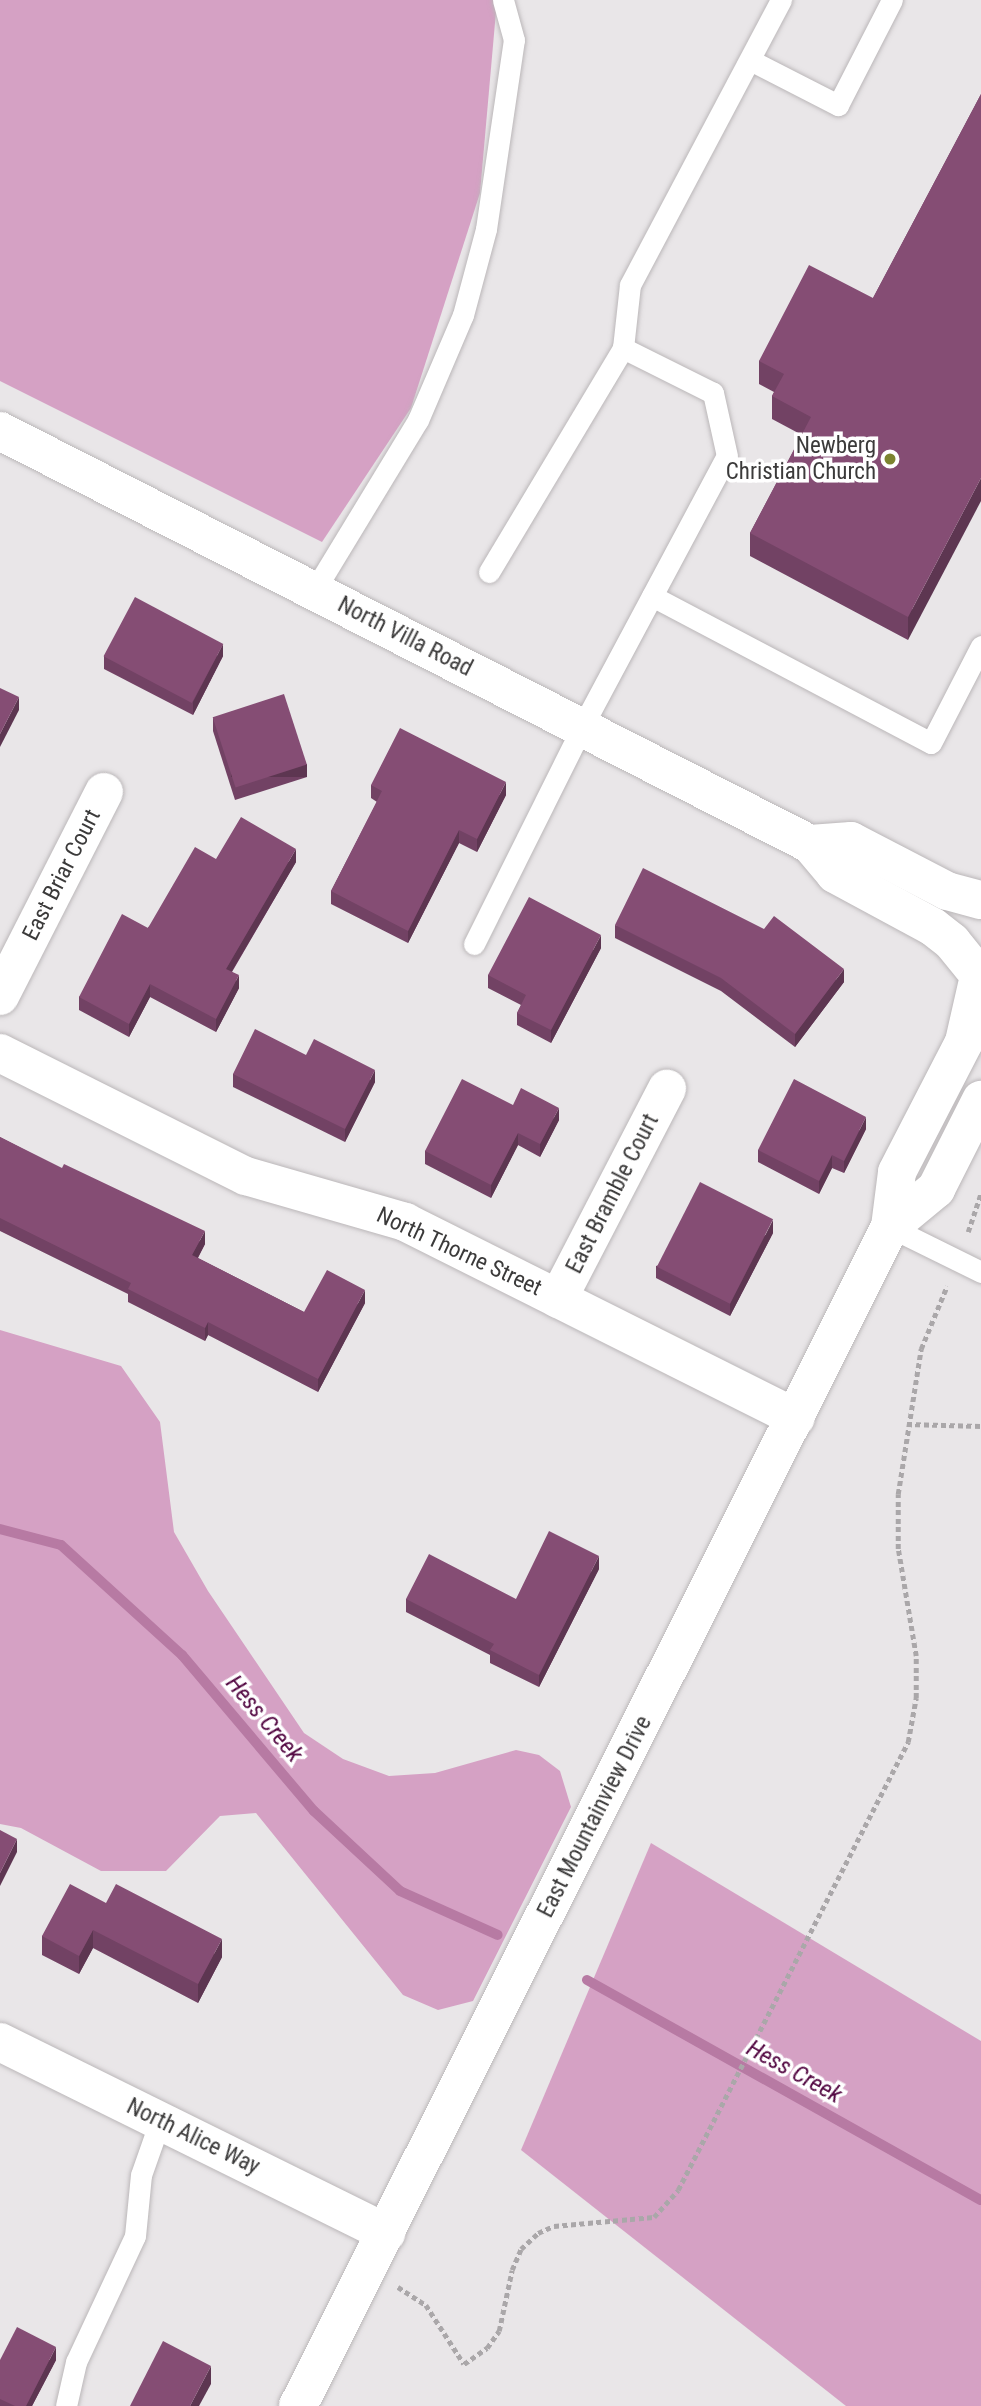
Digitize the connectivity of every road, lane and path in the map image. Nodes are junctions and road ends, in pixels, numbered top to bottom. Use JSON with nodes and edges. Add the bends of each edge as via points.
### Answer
{"nodes":[{"id":1,"x":503,"y":0,"type":"edge"},
{"id":2,"x":781,"y":0,"type":"edge"},
{"id":3,"x":892,"y":0,"type":"edge"},
{"id":4,"x":750,"y":60,"type":"junction"},
{"id":5,"x":623,"y":348,"type":"junction"},
{"id":6,"x":0,"y":431,"type":"edge"},
{"id":7,"x":489,"y":572,"type":"dead end"},
{"id":8,"x":314,"y":591,"type":"junction"},
{"id":9,"x":652,"y":596,"type":"junction"},
{"id":10,"x":981,"y":646,"type":"edge"},
{"id":11,"x":582,"y":727,"type":"junction"},
{"id":12,"x":104,"y":792,"type":"dead end"},
{"id":13,"x":810,"y":844,"type":"junction"},
{"id":14,"x":981,"y":900,"type":"edge"},
{"id":15,"x":981,"y":928,"type":"edge"},
{"id":16,"x":474,"y":944,"type":"dead end"},
{"id":17,"x":977,"y":981,"type":"edge"},
{"id":18,"x":0,"y":996,"type":"edge"},
{"id":19,"x":0,"y":1053,"type":"edge"},
{"id":20,"x":667,"y":1089,"type":"dead end"},
{"id":21,"x":981,"y":1100,"type":"edge"},
{"id":22,"x":981,"y":1193,"type":"edge"},
{"id":23,"x":890,"y":1227,"type":"junction"},
{"id":24,"x":957,"y":1261,"type":"junction"},
{"id":25,"x":981,"y":1272,"type":"edge"},
{"id":26,"x":558,"y":1299,"type":"junction"},
{"id":27,"x":796,"y":1418,"type":"junction"},
{"id":28,"x":907,"y":1424,"type":"junction"},
{"id":29,"x":981,"y":1426,"type":"edge"},
{"id":30,"x":0,"y":2042,"type":"edge"},
{"id":31,"x":160,"y":2121,"type":"junction"},
{"id":32,"x":386,"y":2233,"type":"junction"},
{"id":33,"x":368,"y":2268,"type":"junction"},
{"id":34,"x":66,"y":2406,"type":"edge"},
{"id":35,"x":299,"y":2406,"type":"edge"}],
"edges":[{"from":1,"to":8,"type":"lane","via":[[514,40],[486,229],[463,315],[418,420]]},
{"from":2,"to":4,"type":"lane"},
{"from":3,"to":4,"type":"lane","via":[[838,105]]},
{"from":4,"to":5,"type":"lane","via":[[630,285]]},
{"from":5,"to":7,"type":"lane"},
{"from":5,"to":9,"type":"lane","via":[[713,393],[727,456]]},
{"from":6,"to":8,"type":"main road","name":"North Villa Road"},
{"from":8,"to":11,"type":"main road","name":"North Villa Road"},
{"from":9,"to":10,"type":"lane","via":[[931,743]]},
{"from":9,"to":11,"type":"lane"},
{"from":11,"to":13,"type":"main road","name":"North Villa Road"},
{"from":11,"to":16,"type":"lane"},
{"from":12,"to":18,"type":"main road","name":"East Briar Court"},
{"from":13,"to":14,"type":"main road","via":[[851,841],[947,891]]},
{"from":13,"to":17,"type":"main road","name":"North Villa Road","via":[[835,874],[952,942]]},
{"from":15,"to":17,"type":"main road","name":"East Mountainview Drive"},
{"from":17,"to":23,"type":"main road","name":"East Mountainview Drive","via":[[964,1042],[897,1172]]},
{"from":19,"to":26,"type":"main road","name":"North Thorne Street","via":[[246,1176],[405,1222]]},
{"from":20,"to":26,"type":"main road","name":"East Bramble Court"},
{"from":21,"to":23,"type":"main road","name":"East Mountainview Drive","via":[[936,1189]]},
{"from":22,"to":24,"type":"path"},
{"from":23,"to":24,"type":"lane"},
{"from":23,"to":27,"type":"main road","name":"East Mountainview Drive"},
{"from":24,"to":25,"type":"lane"},
{"from":24,"to":28,"type":"path","via":[[921,1349]]},
{"from":26,"to":27,"type":"main road","name":"North Thorne Street"},
{"from":27,"to":32,"type":"main road","name":"East Mountainview Drive"},
{"from":28,"to":29,"type":"path"},
{"from":28,"to":33,"type":"path","via":[[898,1494],[898,1549],[916,1656],[916,1699],[908,1742],[678,2190],[654,2217],[554,2226],[538,2233],[521,2249],[512,2270],[499,2331],[464,2364],[426,2305]]},
{"from":30,"to":31,"type":"main road","name":"North Alice Way"},
{"from":31,"to":32,"type":"main road","name":"North Alice Way"},
{"from":31,"to":34,"type":"lane","via":[[141,2175],[135,2236],[76,2362]]},
{"from":32,"to":33,"type":"main road","name":"East Mountainview Drive"},
{"from":33,"to":35,"type":"main road","name":"East Mountainview Drive"}]}
